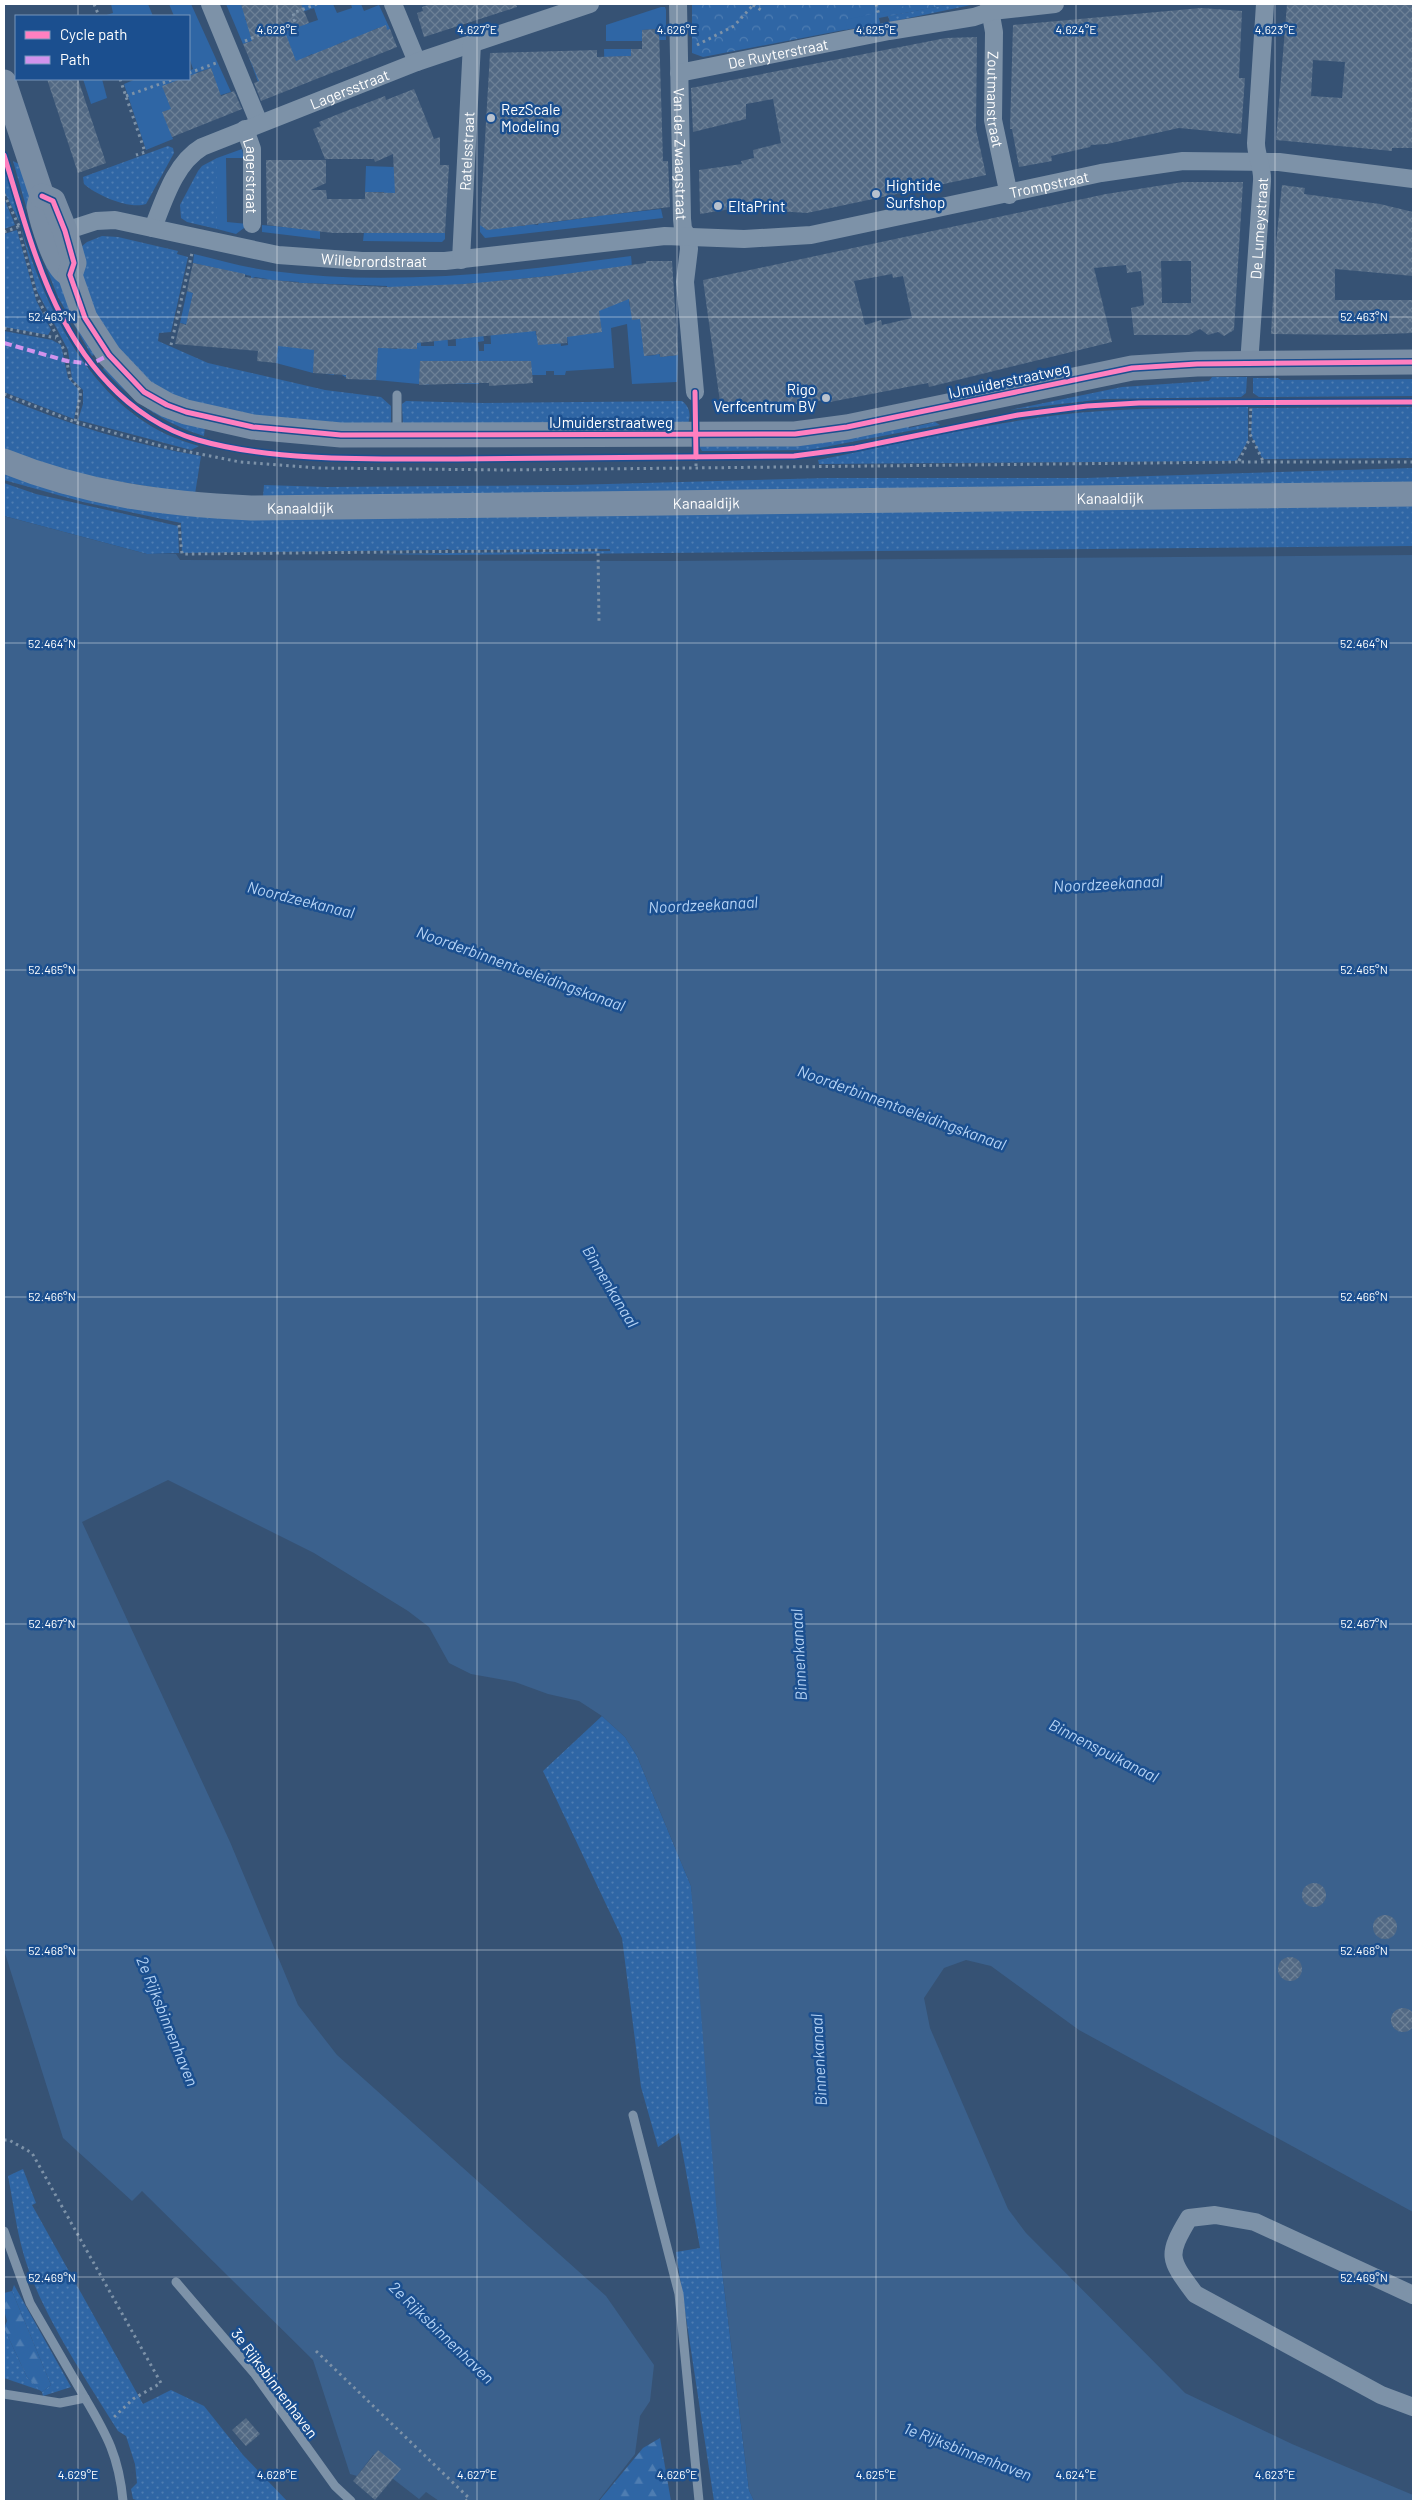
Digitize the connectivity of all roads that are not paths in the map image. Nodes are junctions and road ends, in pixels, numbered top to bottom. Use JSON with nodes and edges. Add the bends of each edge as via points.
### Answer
{"nodes":[{"id":1,"x":210,"y":4,"type":"edge"},
{"id":2,"x":392,"y":4,"type":"edge"},
{"id":3,"x":678,"y":4,"type":"edge"},
{"id":4,"x":1055,"y":4,"type":"edge"},
{"id":5,"x":1265,"y":4,"type":"edge"},
{"id":6,"x":583,"y":5,"type":"edge"},
{"id":7,"x":990,"y":8,"type":"edge"},
{"id":8,"x":472,"y":43,"type":"junction"},
{"id":9,"x":417,"y":62,"type":"junction"},
{"id":10,"x":678,"y":73,"type":"junction"},
{"id":11,"x":4,"y":82,"type":"edge"},
{"id":12,"x":252,"y":126,"type":"junction"},
{"id":13,"x":1258,"y":161,"type":"junction"},
{"id":14,"x":1413,"y":179,"type":"edge"},
{"id":15,"x":1009,"y":195,"type":"junction"},
{"id":16,"x":252,"y":224,"type":"dead end"},
{"id":17,"x":153,"y":228,"type":"junction"},
{"id":18,"x":57,"y":234,"type":"junction"},
{"id":19,"x":688,"y":237,"type":"junction"},
{"id":20,"x":461,"y":260,"type":"junction"},
{"id":21,"x":1413,"y":362,"type":"edge"},
{"id":22,"x":1249,"y":364,"type":"junction"},
{"id":23,"x":695,"y":392,"type":"dead end"},
{"id":24,"x":396,"y":395,"type":"dead end"},
{"id":25,"x":397,"y":435,"type":"junction"},
{"id":26,"x":4,"y":461,"type":"edge"},
{"id":27,"x":1413,"y":494,"type":"edge"},
{"id":28,"x":633,"y":2115,"type":"dead end"},
{"id":29,"x":4,"y":2231,"type":"edge"},
{"id":30,"x":176,"y":2282,"type":"dead end"},
{"id":31,"x":1413,"y":2295,"type":"edge"},
{"id":32,"x":4,"y":2394,"type":"edge"},
{"id":33,"x":85,"y":2398,"type":"junction"},
{"id":34,"x":1413,"y":2407,"type":"edge"},
{"id":35,"x":123,"y":2501,"type":"edge"},
{"id":36,"x":351,"y":2501,"type":"edge"},
{"id":37,"x":699,"y":2501,"type":"edge"}],
"edges":[{"from":1,"to":12,"type":"street","name":"Lagerstraat","via":[[230,53]]},
{"from":2,"to":9,"type":"street"},
{"from":3,"to":10,"type":"street","name":"Van der Zwaagstraat"},
{"from":4,"to":7,"type":"street","name":"De Ruyterstraat"},
{"from":5,"to":13,"type":"street","name":"De Lumeystraat","via":[[1256,143]]},
{"from":6,"to":8,"type":"street","name":"Lagersstraat"},
{"from":7,"to":10,"type":"street","name":"De Ruyterstraat","via":[[974,16]]},
{"from":7,"to":15,"type":"street","name":"Zoutmanstraat","via":[[994,32],[994,120]]},
{"from":8,"to":9,"type":"street","name":"Lagersstraat"},
{"from":8,"to":20,"type":"street","name":"Ratelsstraat"},
{"from":9,"to":12,"type":"street","name":"Lagersstraat"},
{"from":10,"to":19,"type":"street","name":"Van der Zwaagstraat","via":[[682,219]]},
{"from":11,"to":18,"type":"street","via":[[42,196],[39,205]]},
{"from":12,"to":16,"type":"street","name":"Lagerstraat"},
{"from":12,"to":17,"type":"street","name":"Lagersstraat","via":[[202,147],[189,156],[169,189]]},
{"from":13,"to":14,"type":"street","name":"Trompstraat"},
{"from":13,"to":15,"type":"street","name":"Trompstraat","via":[[1183,161],[1101,173]]},
{"from":13,"to":22,"type":"street","name":"De Lumeystraat","via":[[1262,181]]},
{"from":15,"to":19,"type":"street","name":"Trompstraat","via":[[812,235],[744,239]]},
{"from":17,"to":18,"type":"street","name":"Willebrordstraat","via":[[104,220]]},
{"from":17,"to":20,"type":"street","name":"Willebrordstraat","via":[[278,255],[362,261]]},
{"from":18,"to":25,"type":"street","name":"IJmuiderstraatweg","via":[[74,263],[70,275],[85,318],[109,355],[144,392],[167,405],[203,417],[253,427],[341,435]]},
{"from":19,"to":20,"type":"street","name":"Willebrordstraat","via":[[665,236]]},
{"from":19,"to":23,"type":"street","name":"Van der Zwaagstraat","via":[[684,282]]},
{"from":21,"to":22,"type":"street","name":"IJmuiderstraatweg"},
{"from":22,"to":25,"type":"street","name":"IJmuiderstraatweg","via":[[1172,364],[1132,368],[810,433],[696,445]]},
{"from":24,"to":25,"type":"lane"},
{"from":26,"to":27,"type":"street","name":"Kanaaldijk","via":[[40,476],[122,496],[169,503],[251,508]]},
{"from":28,"to":37,"type":"lane","via":[[679,2294]]},
{"from":29,"to":33,"type":"lane","via":[[30,2303]]},
{"from":30,"to":36,"type":"lane","name":"3e Rijksbinnenhaven","via":[[254,2373],[335,2486]]},
{"from":31,"to":34,"type":"street","via":[[1255,2222],[1216,2215],[1190,2218],[1174,2245],[1176,2268],[1196,2294],[1381,2395]]},
{"from":32,"to":33,"type":"lane","via":[[60,2403]]},
{"from":33,"to":35,"type":"lane","via":[[108,2438],[120,2472]]}]}
